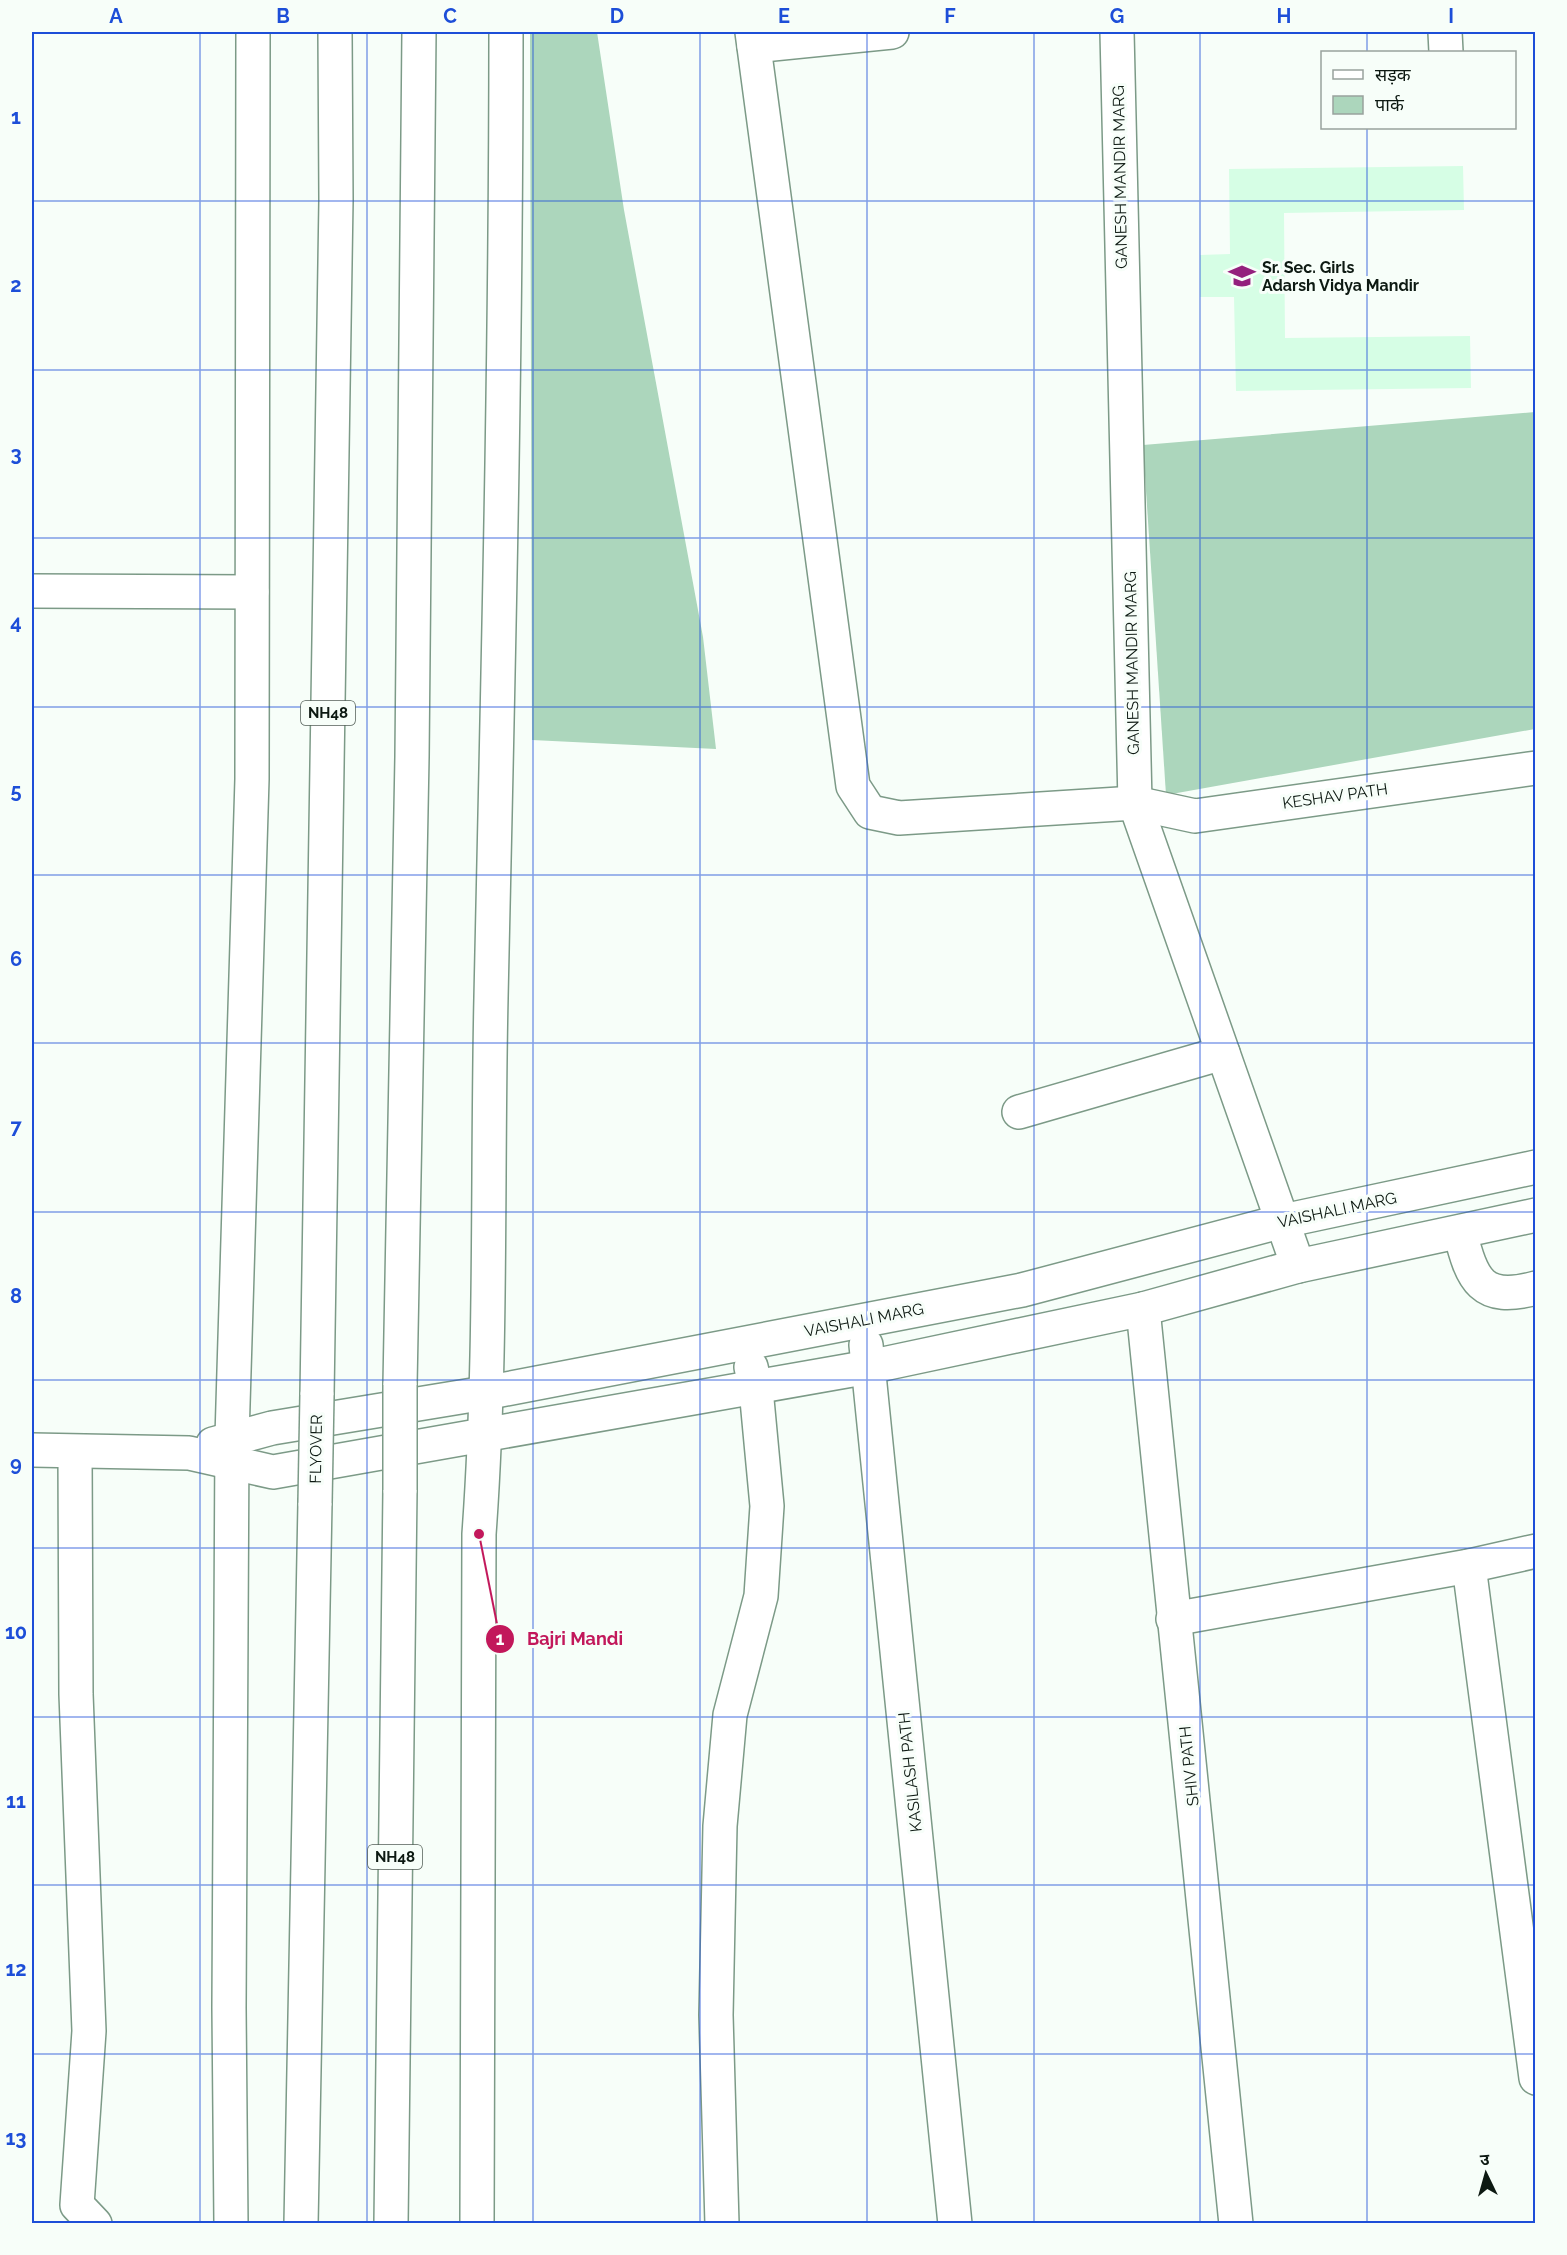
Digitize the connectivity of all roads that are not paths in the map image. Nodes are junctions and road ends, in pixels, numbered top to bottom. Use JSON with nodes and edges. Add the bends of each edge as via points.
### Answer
{"nodes":[{"id":1,"x":253,"y":32,"type":"edge"},
{"id":2,"x":335,"y":32,"type":"edge"},
{"id":3,"x":419,"y":32,"type":"edge"},
{"id":4,"x":506,"y":32,"type":"edge"},
{"id":5,"x":892,"y":32,"type":"edge"},
{"id":6,"x":1117,"y":32,"type":"edge"},
{"id":7,"x":1445,"y":32,"type":"edge"},
{"id":8,"x":753,"y":39,"type":"edge"},
{"id":9,"x":1446,"y":51,"type":"edge"},
{"id":10,"x":32,"y":591,"type":"edge"},
{"id":11,"x":252,"y":592,"type":"junction"},
{"id":12,"x":1536,"y":768,"type":"edge"},
{"id":13,"x":1135,"y":803,"type":"junction"},
{"id":14,"x":1223,"y":1053,"type":"junction"},
{"id":15,"x":1019,"y":1112,"type":"dead end"},
{"id":16,"x":1526,"y":1169,"type":"edge"},
{"id":17,"x":1532,"y":1216,"type":"edge"},
{"id":18,"x":1283,"y":1221,"type":"junction"},
{"id":19,"x":1460,"y":1232,"type":"junction"},
{"id":20,"x":1298,"y":1266,"type":"junction"},
{"id":21,"x":1536,"y":1288,"type":"edge"},
{"id":22,"x":1143,"y":1309,"type":"junction"},
{"id":23,"x":862,"y":1321,"type":"junction"},
{"id":24,"x":744,"y":1343,"type":"junction"},
{"id":25,"x":869,"y":1366,"type":"junction"},
{"id":26,"x":756,"y":1389,"type":"junction"},
{"id":27,"x":485,"y":1393,"type":"junction"},
{"id":28,"x":486,"y":1434,"type":"junction"},
{"id":29,"x":32,"y":1450,"type":"edge"},
{"id":30,"x":232,"y":1451,"type":"junction"},
{"id":31,"x":75,"y":1452,"type":"junction"},
{"id":32,"x":1536,"y":1551,"type":"edge"},
{"id":33,"x":1469,"y":1566,"type":"junction"},
{"id":34,"x":1173,"y":1619,"type":"junction"},
{"id":35,"x":1536,"y":2078,"type":"edge"},
{"id":36,"x":94,"y":2223,"type":"edge"},
{"id":37,"x":231,"y":2223,"type":"edge"},
{"id":38,"x":301,"y":2223,"type":"edge"},
{"id":39,"x":391,"y":2223,"type":"edge"},
{"id":40,"x":477,"y":2223,"type":"edge"},
{"id":41,"x":722,"y":2223,"type":"edge"},
{"id":42,"x":955,"y":2223,"type":"edge"},
{"id":43,"x":1236,"y":2223,"type":"edge"}],
"edges":[{"from":1,"to":11,"type":"main road"},
{"from":2,"to":38,"type":"main road","name":"FLYOVER","number":"NH48","bridge":true,"via":[[336,235]]},
{"from":3,"to":39,"type":"main road","number":"NH48","bridge":true},
{"from":4,"to":27,"type":"main road","via":[[506,293]]},
{"from":5,"to":8,"type":"main road"},
{"from":6,"to":13,"type":"main road","name":"GANESH MANDIR MARG"},
{"from":7,"to":9,"type":"main road"},
{"from":8,"to":13,"type":"main road","name":"KESHAV PATH","via":[[853,786],[870,812],[899,818]]},
{"from":10,"to":11,"type":"main road"},
{"from":11,"to":30,"type":"main road","via":[[252,779]]},
{"from":12,"to":13,"type":"main road","name":"KESHAV PATH","via":[[1195,816]]},
{"from":13,"to":14,"type":"main road","name":"GANESH MANDIR MARG"},
{"from":14,"to":15,"type":"main road"},
{"from":14,"to":18,"type":"main road","name":"GANESH MANDIR MARG"},
{"from":16,"to":17,"type":"main road"},
{"from":16,"to":18,"type":"main road","name":"VAISHALI MARG"},
{"from":17,"to":19,"type":"main road"},
{"from":18,"to":20,"type":"main road","name":"GANESH MANDIR MARG"},
{"from":18,"to":23,"type":"main road","name":"VAISHALI MARG","via":[[1022,1290]]},
{"from":19,"to":20,"type":"main road"},
{"from":19,"to":21,"type":"main road","via":[[1478,1280],[1492,1292],[1514,1294]]},
{"from":20,"to":22,"type":"main road"},
{"from":22,"to":25,"type":"main road"},
{"from":22,"to":34,"type":"main road","name":"SHIV PATH"},
{"from":23,"to":24,"type":"main road","name":"VAISHALI MARG"},
{"from":23,"to":25,"type":"main road","name":"KASILASH PATH"},
{"from":24,"to":26,"type":"main road"},
{"from":24,"to":27,"type":"main road","name":"VAISHALI MARG"},
{"from":25,"to":26,"type":"main road"},
{"from":25,"to":42,"type":"main road","name":"KASILASH PATH"},
{"from":26,"to":28,"type":"main road"},
{"from":26,"to":41,"type":"main road","via":[[767,1506],[761,1596],[730,1715],[720,1827],[716,2015]]},
{"from":27,"to":28,"type":"main road"},
{"from":27,"to":30,"type":"main road","name":"VAISHALI MARG"},
{"from":28,"to":30,"type":"main road","via":[[273,1472]]},
{"from":28,"to":40,"type":"main road","via":[[479,1534]]},
{"from":29,"to":31,"type":"main road"},
{"from":30,"to":31,"type":"main road","name":"VAISHALI MARG"},
{"from":30,"to":37,"type":"main road","via":[[228,2008]]},
{"from":31,"to":36,"type":"main road","via":[[76,1694],[89,2031],[77,2205]]},
{"from":32,"to":33,"type":"main road"},
{"from":33,"to":34,"type":"main road"},
{"from":33,"to":35,"type":"main road"},
{"from":34,"to":43,"type":"main road","name":"SHIV PATH"}]}
